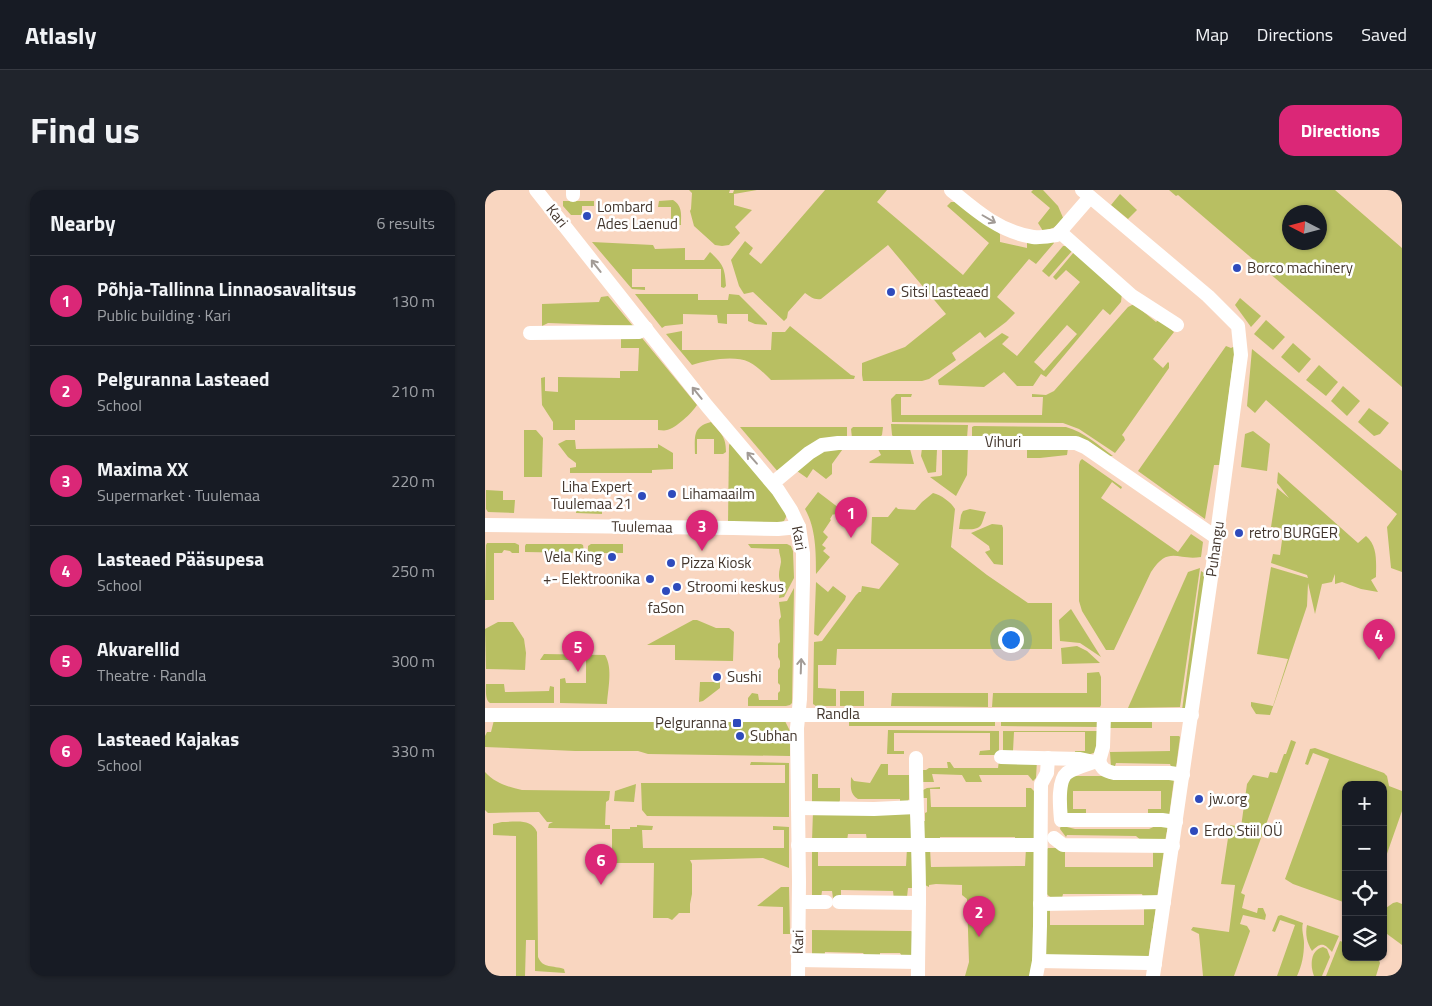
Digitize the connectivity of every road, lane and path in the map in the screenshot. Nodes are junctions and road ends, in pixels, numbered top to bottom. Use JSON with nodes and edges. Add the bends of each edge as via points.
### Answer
{"nodes":[{"id":1,"x":536,"y":190,"type":"edge"},
{"id":2,"x":951,"y":190,"type":"edge"},
{"id":3,"x":1086,"y":193,"type":"edge"},
{"id":4,"x":1059,"y":232,"type":"junction"},
{"id":5,"x":1177,"y":325,"type":"dead end"},
{"id":6,"x":645,"y":328,"type":"junction"},
{"id":7,"x":531,"y":333,"type":"dead end"},
{"id":8,"x":773,"y":483,"type":"junction"},
{"id":9,"x":485,"y":525,"type":"edge"},
{"id":10,"x":799,"y":527,"type":"junction"},
{"id":11,"x":1217,"y":538,"type":"junction"},
{"id":12,"x":798,"y":714,"type":"junction"},
{"id":13,"x":485,"y":715,"type":"edge"},
{"id":14,"x":1104,"y":715,"type":"junction"},
{"id":15,"x":1192,"y":715,"type":"junction"},
{"id":16,"x":1001,"y":757,"type":"dead end"},
{"id":17,"x":916,"y":758,"type":"dead end"},
{"id":18,"x":1048,"y":758,"type":"junction"},
{"id":19,"x":1096,"y":761,"type":"junction"},
{"id":20,"x":1183,"y":775,"type":"junction"},
{"id":21,"x":916,"y":807,"type":"junction"},
{"id":22,"x":798,"y":808,"type":"junction"},
{"id":23,"x":1176,"y":822,"type":"junction"},
{"id":24,"x":1054,"y":838,"type":"dead end"},
{"id":25,"x":918,"y":844,"type":"junction"},
{"id":26,"x":798,"y":845,"type":"junction"},
{"id":27,"x":1040,"y":845,"type":"junction"},
{"id":28,"x":1173,"y":846,"type":"junction"},
{"id":29,"x":799,"y":902,"type":"junction"},
{"id":30,"x":1165,"y":902,"type":"junction"},
{"id":31,"x":919,"y":903,"type":"junction"},
{"id":32,"x":1040,"y":904,"type":"junction"},
{"id":33,"x":798,"y":960,"type":"junction"},
{"id":34,"x":1039,"y":961,"type":"junction"},
{"id":35,"x":918,"y":969,"type":"edge"},
{"id":36,"x":1154,"y":970,"type":"edge"},
{"id":37,"x":798,"y":976,"type":"edge"},
{"id":38,"x":1036,"y":976,"type":"edge"}],
"edges":[{"from":6,"to":1,"type":"street","name":"Kari","one_way":true},
{"from":2,"to":4,"type":"street","one_way":true,"via":[[984,217],[1008,230],[1033,237],[1057,235]]},
{"from":3,"to":4,"type":"street"},
{"from":3,"to":11,"type":"street","name":"Puhangu","via":[[1201,290],[1238,326],[1241,355]]},
{"from":4,"to":5,"type":"street","via":[[1132,296]]},
{"from":6,"to":7,"type":"street","via":[[639,332]]},
{"from":8,"to":6,"type":"street","name":"Kari","one_way":true},
{"from":8,"to":10,"type":"street","name":"Kari"},
{"from":8,"to":11,"type":"street","name":"Vihuri","via":[[809,453],[822,445],[838,442],[1076,443]]},
{"from":9,"to":10,"type":"street","name":"Tuulemaa"},
{"from":12,"to":10,"type":"street","name":"Kari","one_way":true,"via":[[803,581]]},
{"from":11,"to":15,"type":"street","name":"Puhangu"},
{"from":12,"to":13,"type":"street","name":"Randla"},
{"from":12,"to":14,"type":"street","name":"Randla"},
{"from":12,"to":22,"type":"street","name":"Kari"},
{"from":14,"to":15,"type":"street","name":"Randla"},
{"from":14,"to":19,"type":"street","via":[[1103,747]]},
{"from":15,"to":20,"type":"street","name":"Puhangu"},
{"from":16,"to":18,"type":"street"},
{"from":17,"to":21,"type":"street"},
{"from":18,"to":19,"type":"street"},
{"from":18,"to":27,"type":"street","via":[[1047,773],[1041,784]]},
{"from":19,"to":20,"type":"street","via":[[1101,768],[1114,773]]},
{"from":19,"to":23,"type":"street","via":[[1067,773],[1062,780],[1061,820]]},
{"from":20,"to":23,"type":"street","name":"Puhangu"},
{"from":21,"to":22,"type":"street"},
{"from":21,"to":25,"type":"street"},
{"from":22,"to":26,"type":"street","name":"Kari"},
{"from":23,"to":28,"type":"street","name":"Puhangu"},
{"from":24,"to":28,"type":"street","via":[[1063,845]]},
{"from":25,"to":26,"type":"street"},
{"from":25,"to":27,"type":"street"},
{"from":25,"to":31,"type":"street"},
{"from":26,"to":29,"type":"street","name":"Kari"},
{"from":27,"to":32,"type":"street"},
{"from":28,"to":30,"type":"street","name":"Puhangu"},
{"from":29,"to":31,"type":"street"},
{"from":29,"to":33,"type":"street","name":"Kari"},
{"from":30,"to":32,"type":"street"},
{"from":30,"to":36,"type":"street","name":"Puhangu"},
{"from":31,"to":35,"type":"street"},
{"from":32,"to":34,"type":"street"},
{"from":33,"to":35,"type":"street"},
{"from":33,"to":37,"type":"street","name":"Kari"},
{"from":34,"to":36,"type":"street"},
{"from":34,"to":38,"type":"street"}]}
